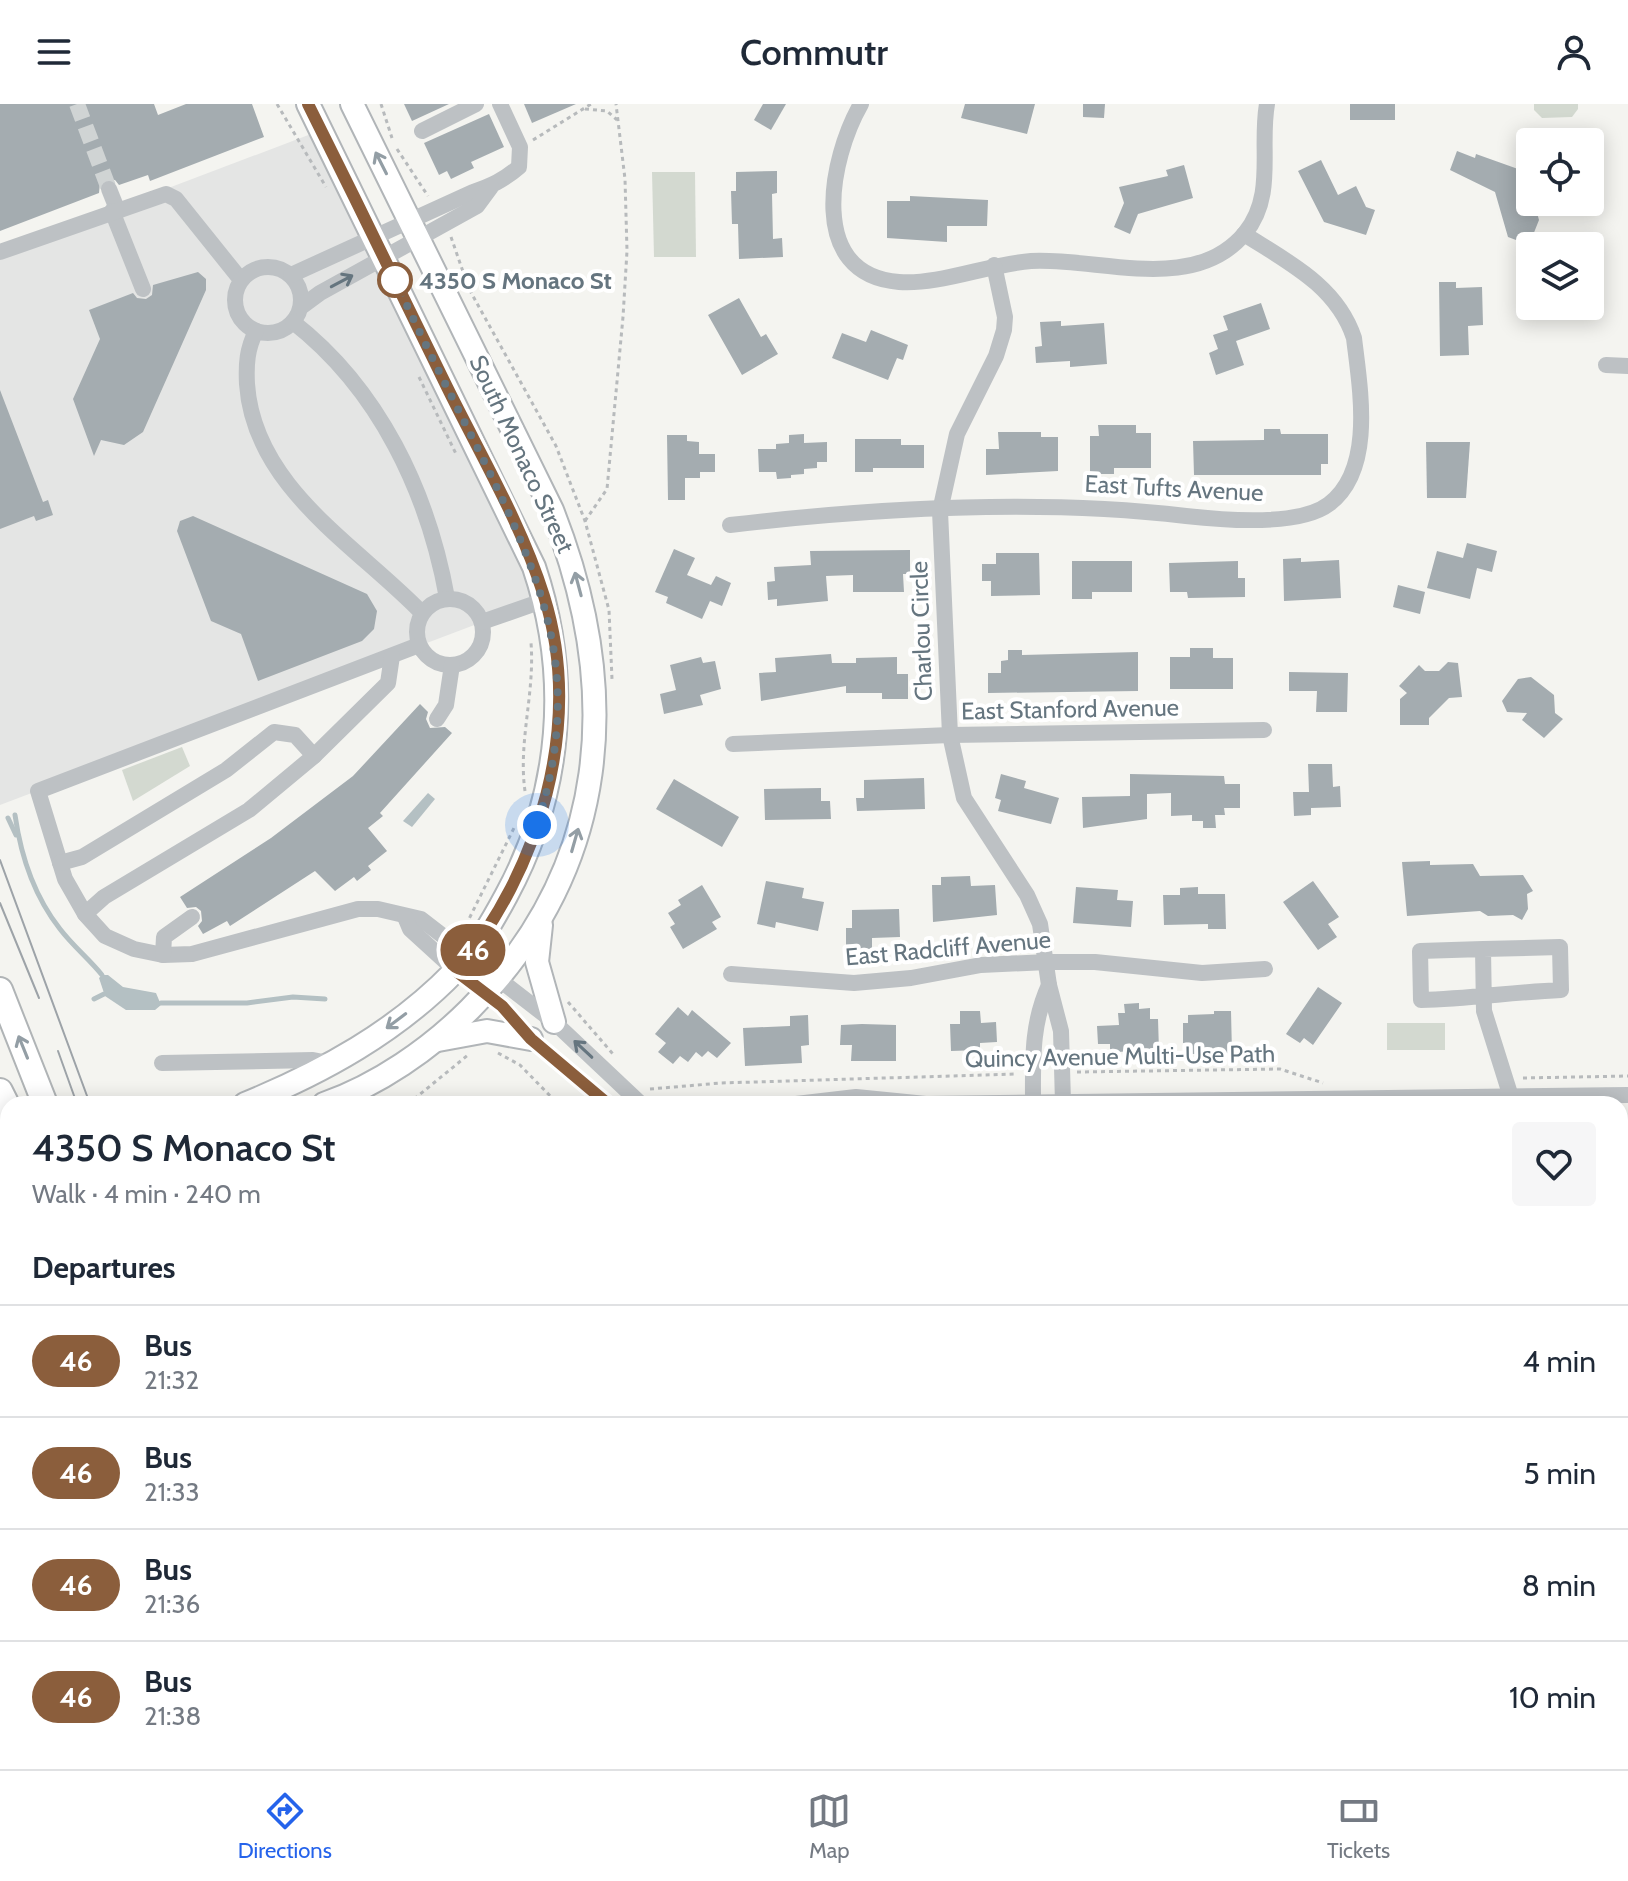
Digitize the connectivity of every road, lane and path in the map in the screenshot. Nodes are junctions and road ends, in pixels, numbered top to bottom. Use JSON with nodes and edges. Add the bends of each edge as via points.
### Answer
{"nodes":[{"id":1,"x":277,"y":104,"type":"edge"},
{"id":2,"x":308,"y":104,"type":"edge"},
{"id":3,"x":352,"y":104,"type":"edge"},
{"id":4,"x":381,"y":104,"type":"edge"},
{"id":5,"x":476,"y":104,"type":"edge"},
{"id":6,"x":500,"y":104,"type":"edge"},
{"id":7,"x":591,"y":104,"type":"edge"},
{"id":8,"x":616,"y":104,"type":"edge"},
{"id":9,"x":861,"y":104,"type":"edge"},
{"id":10,"x":1267,"y":104,"type":"edge"},
{"id":11,"x":585,"y":109,"type":"junction"},
{"id":12,"x":617,"y":120,"type":"junction"},
{"id":13,"x":422,"y":131,"type":"dead end"},
{"id":14,"x":520,"y":147,"type":"junction"},
{"id":15,"x":109,"y":189,"type":"tunnel mouth"},
{"id":16,"x":327,"y":189,"type":"dead end"},
{"id":17,"x":115,"y":210,"type":"junction"},
{"id":18,"x":438,"y":217,"type":"junction"},
{"id":19,"x":415,"y":230,"type":"junction"},
{"id":20,"x":1244,"y":234,"type":"junction"},
{"id":21,"x":374,"y":237,"type":"junction"},
{"id":22,"x":0,"y":252,"type":"edge"},
{"id":23,"x":384,"y":258,"type":"junction"},
{"id":24,"x":994,"y":265,"type":"junction"},
{"id":25,"x":291,"y":275,"type":"junction"},
{"id":26,"x":241,"y":280,"type":"junction"},
{"id":27,"x":143,"y":289,"type":"dead end"},
{"id":28,"x":297,"y":315,"type":"junction"},
{"id":29,"x":256,"y":331,"type":"junction"},
{"id":30,"x":1606,"y":365,"type":"dead end"},
{"id":31,"x":1628,"y":366,"type":"edge"},
{"id":32,"x":418,"y":377,"type":"dead end"},
{"id":33,"x":462,"y":465,"type":"dead end"},
{"id":34,"x":940,"y":511,"type":"junction"},
{"id":35,"x":730,"y":525,"type":"dead end"},
{"id":36,"x":447,"y":598,"type":"junction"},
{"id":37,"x":536,"y":602,"type":"junction"},
{"id":38,"x":421,"y":612,"type":"junction"},
{"id":39,"x":482,"y":622,"type":"junction"},
{"id":40,"x":419,"y":645,"type":"junction"},
{"id":41,"x":392,"y":656,"type":"junction"},
{"id":42,"x":452,"y":665,"type":"junction"},
{"id":43,"x":437,"y":719,"type":"dead end"},
{"id":44,"x":1264,"y":730,"type":"dead end"},
{"id":45,"x":950,"y":735,"type":"junction"},
{"id":46,"x":733,"y":744,"type":"dead end"},
{"id":47,"x":314,"y":756,"type":"junction"},
{"id":48,"x":526,"y":797,"type":"dead end"},
{"id":49,"x":518,"y":819,"type":"dead end"},
{"id":50,"x":60,"y":863,"type":"junction"},
{"id":51,"x":545,"y":912,"type":"junction"},
{"id":52,"x":85,"y":914,"type":"junction"},
{"id":53,"x":192,"y":917,"type":"dead end"},
{"id":54,"x":462,"y":932,"type":"dead end"},
{"id":55,"x":1483,"y":949,"type":"junction"},
{"id":56,"x":163,"y":955,"type":"junction"},
{"id":57,"x":1048,"y":962,"type":"junction"},
{"id":58,"x":462,"y":963,"type":"junction"},
{"id":59,"x":1265,"y":969,"type":"dead end"},
{"id":60,"x":731,"y":974,"type":"dead end"},
{"id":61,"x":492,"y":985,"type":"junction"},
{"id":62,"x":1049,"y":985,"type":"junction"},
{"id":63,"x":0,"y":990,"type":"edge"},
{"id":64,"x":564,"y":997,"type":"dead end"},
{"id":65,"x":1484,"y":998,"type":"junction"},
{"id":66,"x":554,"y":1022,"type":"junction"},
{"id":67,"x":531,"y":1039,"type":"junction"},
{"id":68,"x":430,"y":1044,"type":"junction"},
{"id":69,"x":487,"y":1049,"type":"dead end"},
{"id":70,"x":476,"y":1051,"type":"dead end"},
{"id":71,"x":617,"y":1059,"type":"dead end"},
{"id":72,"x":162,"y":1063,"type":"dead end"},
{"id":73,"x":333,"y":1064,"type":"junction"},
{"id":74,"x":1063,"y":1072,"type":"junction"},
{"id":75,"x":1033,"y":1073,"type":"junction"},
{"id":76,"x":1628,"y":1076,"type":"edge"},
{"id":77,"x":1505,"y":1079,"type":"junction"},
{"id":78,"x":1326,"y":1083,"type":"dead end"},
{"id":79,"x":1628,"y":1095,"type":"edge"},
{"id":80,"x":42,"y":1096,"type":"edge"},
{"id":81,"x":263,"y":1096,"type":"edge"},
{"id":82,"x":341,"y":1096,"type":"edge"},
{"id":83,"x":418,"y":1096,"type":"edge"},
{"id":84,"x":550,"y":1096,"type":"edge"},
{"id":85,"x":599,"y":1096,"type":"edge"},
{"id":86,"x":644,"y":1096,"type":"edge"},
{"id":87,"x":647,"y":1096,"type":"edge"},
{"id":88,"x":1033,"y":1096,"type":"edge"},
{"id":89,"x":1063,"y":1096,"type":"edge"},
{"id":90,"x":1511,"y":1096,"type":"edge"},
{"id":91,"x":1570,"y":1096,"type":"edge"}],
"edges":[{"from":1,"to":16,"type":"path"},
{"from":2,"to":21,"type":"main road","name":"South Monaco Street"},
{"from":19,"to":3,"type":"main road","name":"South Monaco Street","one_way":true},
{"from":4,"to":18,"type":"path","via":[[395,147]]},
{"from":5,"to":13,"type":"street"},
{"from":6,"to":14,"type":"street"},
{"from":7,"to":11,"type":"path"},
{"from":8,"to":12,"type":"path"},
{"from":9,"to":24,"type":"street","via":[[833,190],[833,224],[846,251],[870,272],[896,282]]},
{"from":10,"to":20,"type":"street","via":[[1262,200]]},
{"from":11,"to":12,"type":"path","via":[[607,111]]},
{"from":11,"to":14,"type":"path"},
{"from":12,"to":18,"type":"path","via":[[625,179],[623,317],[607,489],[585,521],[556,446],[482,317]]},
{"from":14,"to":18,"type":"street","via":[[519,167],[491,187],[477,206]]},
{"from":15,"to":17,"type":"street"},
{"from":17,"to":22,"type":"street"},
{"from":17,"to":26,"type":"street","via":[[169,194]]},
{"from":17,"to":27,"type":"street"},
{"from":18,"to":19,"type":"street"},
{"from":19,"to":21,"type":"street"},
{"from":19,"to":23,"type":"street"},
{"from":51,"to":19,"type":"main road","name":"South Monaco Street","one_way":true,"via":[[573,848],[593,759],[596,715],[589,630],[572,561],[552,510]]},
{"from":20,"to":24,"type":"street","via":[[1223,253],[1177,268],[1048,260]]},
{"from":20,"to":34,"type":"street","name":"East Tufts Avenue","via":[[1310,276],[1332,297],[1354,338],[1359,452],[1351,481],[1330,503],[1291,517],[1210,518],[1093,507]]},
{"from":21,"to":23,"type":"main road","name":"South Monaco Street"},
{"from":21,"to":25,"type":"street"},
{"from":28,"to":23,"type":"street","one_way":true},
{"from":23,"to":37,"type":"main road","name":"South Monaco Street","via":[[515,523]]},
{"from":24,"to":34,"type":"street","name":"Charlou Circle","via":[[1004,330],[957,434]]},
{"from":25,"to":26,"type":"street","via":[[262,267]]},
{"from":25,"to":28,"type":"street","via":[[299,287]]},
{"from":26,"to":29,"type":"street","via":[[235,307]]},
{"from":28,"to":29,"type":"street","via":[[271,333]]},
{"from":28,"to":36,"type":"street","via":[[362,393],[405,462],[433,533]]},
{"from":29,"to":38,"type":"street","via":[[247,359],[248,396],[266,454],[332,531]]},
{"from":30,"to":31,"type":"street"},
{"from":32,"to":33,"type":"path"},
{"from":34,"to":35,"type":"street","name":"East Tufts Avenue","via":[[861,512]]},
{"from":34,"to":45,"type":"street","name":"Charlou Circle"},
{"from":36,"to":38,"type":"street"},
{"from":36,"to":39,"type":"street","via":[[467,603]]},
{"from":37,"to":39,"type":"street"},
{"from":37,"to":48,"type":"path","via":[[522,770]]},
{"from":37,"to":58,"type":"main road","name":"South Monaco Street","via":[[556,667],[557,713],[548,786],[514,881]]},
{"from":38,"to":40,"type":"street"},
{"from":39,"to":42,"type":"street","via":[[476,652]]},
{"from":40,"to":41,"type":"street"},
{"from":40,"to":42,"type":"street","via":[[429,657]]},
{"from":41,"to":47,"type":"street","via":[[388,683]]},
{"from":41,"to":50,"type":"street","via":[[38,791]]},
{"from":42,"to":43,"type":"street","via":[[446,705]]},
{"from":44,"to":45,"type":"street","name":"East Stanford Avenue"},
{"from":45,"to":46,"type":"street","name":"East Stanford Avenue"},
{"from":45,"to":57,"type":"street","name":"Charlou Circle","via":[[964,798],[1027,895]]},
{"from":47,"to":50,"type":"street","via":[[295,735],[274,732],[226,770],[82,857]]},
{"from":47,"to":52,"type":"street","via":[[249,810],[104,897]]},
{"from":49,"to":54,"type":"path"},
{"from":50,"to":52,"type":"street"},
{"from":51,"to":61,"type":"main road","name":"South Monaco Street"},
{"from":51,"to":66,"type":"main road","via":[[537,962]]},
{"from":52,"to":56,"type":"street","via":[[105,936]]},
{"from":53,"to":56,"type":"street","via":[[164,937]]},
{"from":55,"to":65,"type":"street"},
{"from":55,"to":65,"type":"street","via":[[1420,951],[1421,1000]]},
{"from":55,"to":65,"type":"street","via":[[1560,947],[1561,990],[1503,992]]},
{"from":56,"to":58,"type":"street","via":[[192,954],[358,909],[378,909],[405,917],[410,929]]},
{"from":57,"to":59,"type":"street","name":"East Radcliff Avenue","via":[[1202,973]]},
{"from":57,"to":60,"type":"street","name":"East Radcliff Avenue","via":[[981,965],[882,982]]},
{"from":57,"to":62,"type":"street","name":"Charlou Circle"},
{"from":58,"to":61,"type":"street"},
{"from":58,"to":73,"type":"main road","name":"South Monaco Street","one_way":true,"via":[[398,1021]]},
{"from":61,"to":66,"type":"street"},
{"from":61,"to":67,"type":"street","via":[[502,1006]]},
{"from":61,"to":68,"type":"main road","name":"South Monaco Street"},
{"from":62,"to":74,"type":"street","name":"Charlou Circle","via":[[1061,1031]]},
{"from":62,"to":75,"type":"street","name":"Charlou Circle","via":[[1037,1011]]},
{"from":80,"to":63,"type":"highway","one_way":true},
{"from":64,"to":71,"type":"path"},
{"from":65,"to":77,"type":"street"},
{"from":86,"to":66,"type":"street","one_way":true},
{"from":67,"to":68,"type":"main road","via":[[487,1031]]},
{"from":67,"to":85,"type":"street"},
{"from":68,"to":82,"type":"main road"},
{"from":69,"to":84,"type":"path","via":[[520,1065]]},
{"from":70,"to":83,"type":"path"},
{"from":72,"to":73,"type":"street"},
{"from":73,"to":81,"type":"main road","name":"South Monaco Street"},
{"from":74,"to":78,"type":"path","name":"Quincy Avenue Multi-Use Path","via":[[1280,1069]]},
{"from":74,"to":89,"type":"street","name":"Charlou Circle"},
{"from":75,"to":87,"type":"path","name":"Quincy Avenue Multi-Use Path","via":[[660,1088]]},
{"from":75,"to":88,"type":"street","name":"Charlou Circle"},
{"from":76,"to":77,"type":"path"},
{"from":77,"to":90,"type":"street"},
{"from":79,"to":91,"type":"street"}]}
